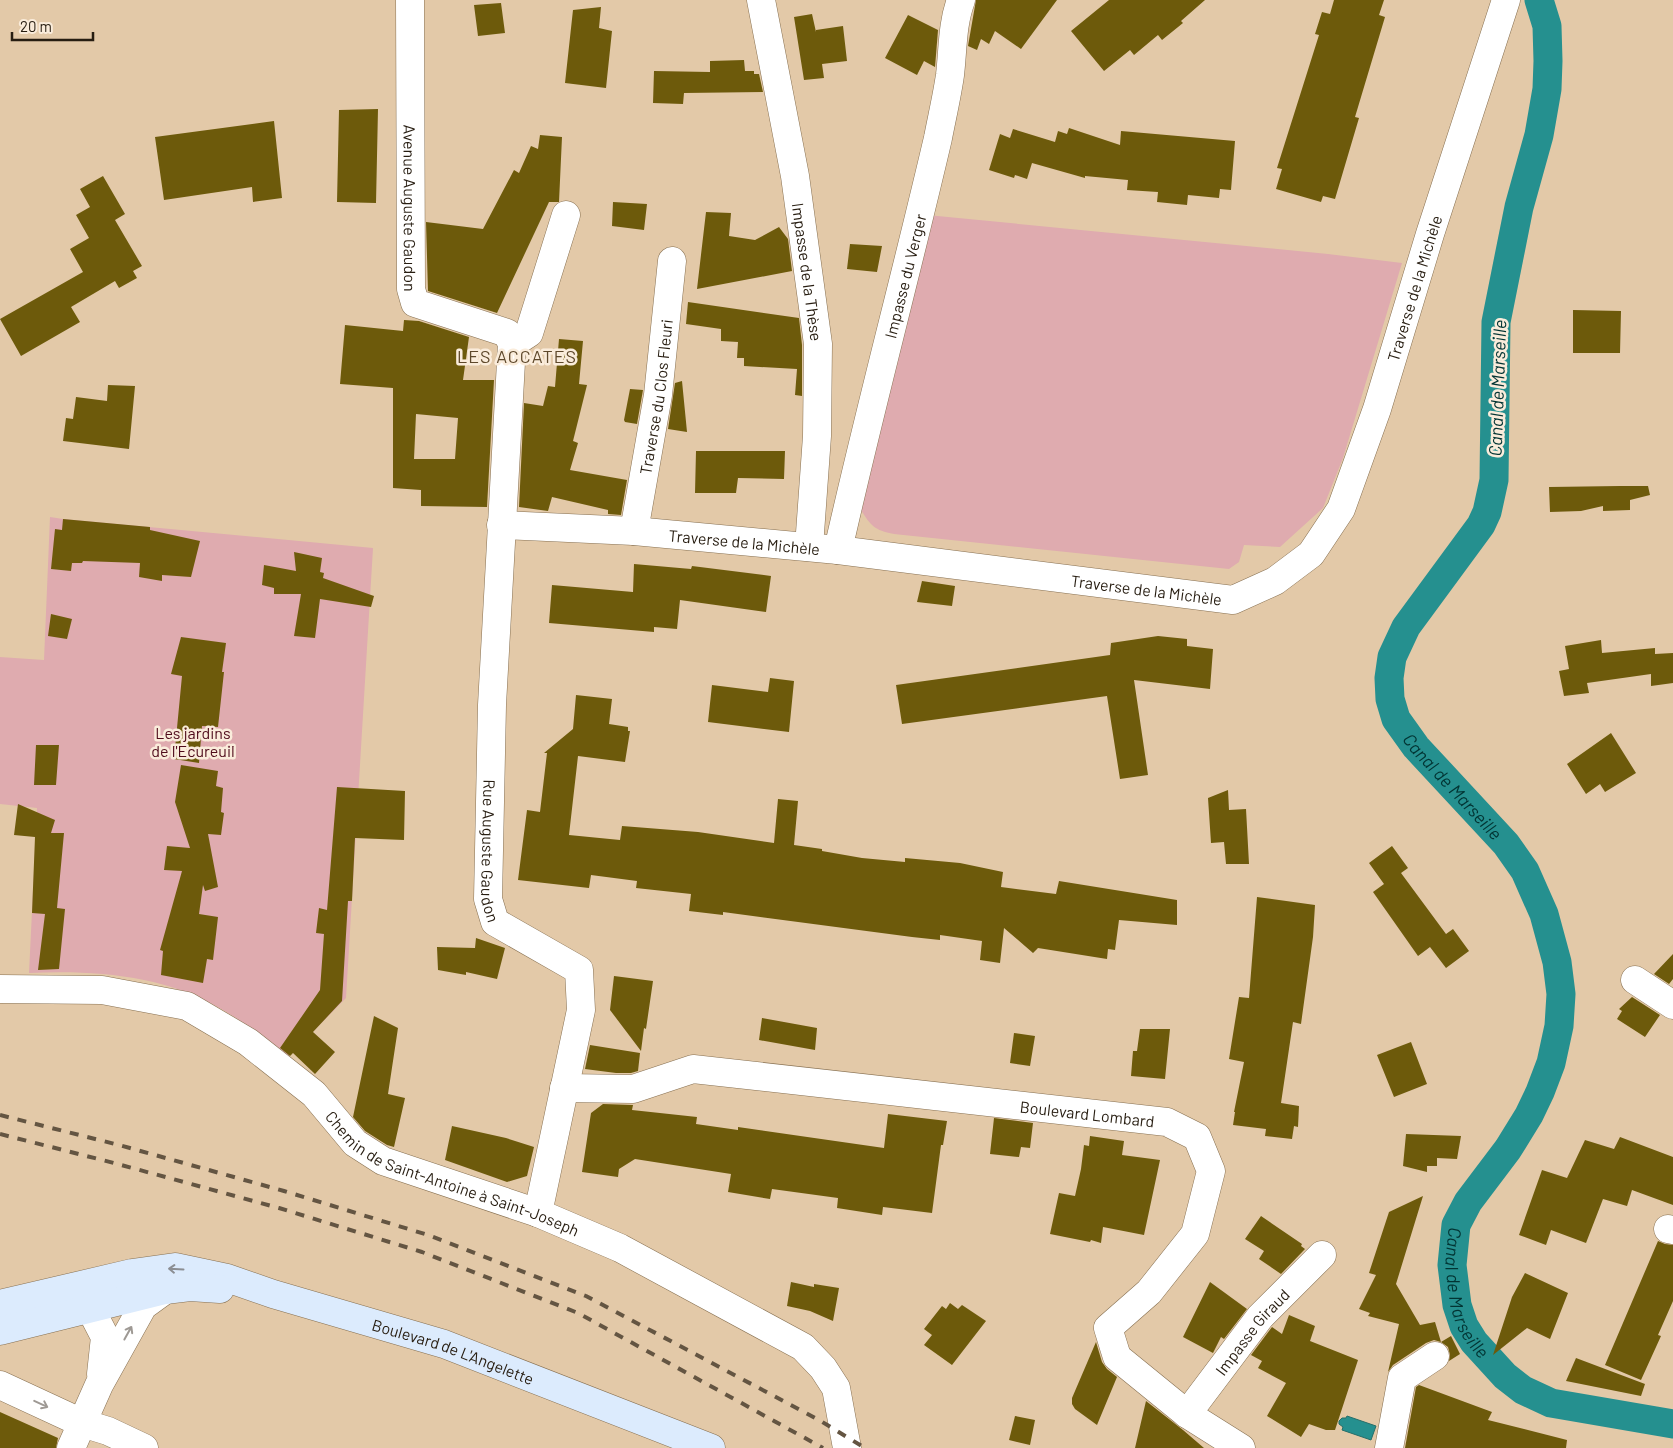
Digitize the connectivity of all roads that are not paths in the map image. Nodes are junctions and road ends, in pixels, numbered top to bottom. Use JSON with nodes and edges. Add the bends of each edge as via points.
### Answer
{"nodes":[{"id":1,"x":410,"y":0,"type":"edge"},
{"id":2,"x":760,"y":0,"type":"edge"},
{"id":3,"x":961,"y":0,"type":"edge"},
{"id":4,"x":1506,"y":0,"type":"edge"},
{"id":5,"x":566,"y":215,"type":"dead end"},
{"id":6,"x":672,"y":261,"type":"dead end"},
{"id":7,"x":512,"y":344,"type":"junction"},
{"id":8,"x":502,"y":526,"type":"junction"},
{"id":9,"x":634,"y":531,"type":"junction"},
{"id":10,"x":810,"y":547,"type":"junction"},
{"id":11,"x":838,"y":550,"type":"junction"},
{"id":12,"x":1634,"y":980,"type":"dead end"},
{"id":13,"x":0,"y":989,"type":"edge"},
{"id":14,"x":1673,"y":1005,"type":"edge"},
{"id":15,"x":564,"y":1088,"type":"junction"},
{"id":16,"x":538,"y":1213,"type":"junction"},
{"id":17,"x":1322,"y":1255,"type":"dead end"},
{"id":18,"x":164,"y":1290,"type":"junction"},
{"id":19,"x":273,"y":1294,"type":"junction"},
{"id":20,"x":7,"y":1302,"type":"edge"},
{"id":21,"x":90,"y":1308,"type":"junction"},
{"id":22,"x":0,"y":1331,"type":"edge"},
{"id":23,"x":1435,"y":1356,"type":"dead end"},
{"id":24,"x":0,"y":1385,"type":"edge"},
{"id":25,"x":99,"y":1385,"type":"junction"},
{"id":26,"x":1187,"y":1414,"type":"junction"},
{"id":27,"x":630,"y":1417,"type":"junction"},
{"id":28,"x":82,"y":1422,"type":"junction"},
{"id":29,"x":72,"y":1448,"type":"edge"},
{"id":30,"x":144,"y":1448,"type":"edge"},
{"id":31,"x":667,"y":1448,"type":"edge"},
{"id":32,"x":712,"y":1448,"type":"edge"},
{"id":33,"x":847,"y":1448,"type":"edge"},
{"id":34,"x":1241,"y":1448,"type":"edge"},
{"id":35,"x":1389,"y":1448,"type":"edge"}],
"edges":[{"from":1,"to":7,"type":"street","name":"Avenue Auguste Gaudon","via":[[411,289],[415,303],[507,333]]},
{"from":2,"to":10,"type":"street","name":"Impasse de la Thèse","via":[[795,176],[818,344],[817,436]]},
{"from":3,"to":11,"type":"street","name":"Impasse du Verger","via":[[956,14],[950,75],[938,137]]},
{"from":4,"to":11,"type":"street","name":"Traverse de la Michèle","via":[[1341,510],[1311,554],[1274,581],[1234,600]]},
{"from":5,"to":7,"type":"street","via":[[529,333]]},
{"from":6,"to":9,"type":"street","name":"Traverse du Clos Fleuri","via":[[658,395]]},
{"from":7,"to":8,"type":"street"},
{"from":8,"to":9,"type":"street","name":"Traverse de la Michèle"},
{"from":8,"to":15,"type":"street","name":"Rue Auguste Gaudon","via":[[492,706],[488,899],[496,922],[579,970],[581,1010]]},
{"from":9,"to":10,"type":"street","name":"Traverse de la Michèle"},
{"from":10,"to":11,"type":"street","name":"Traverse de la Michèle"},
{"from":12,"to":14,"type":"street"},
{"from":13,"to":16,"type":"street","name":"Chemin de Saint-Antoine à Saint-Joseph","via":[[102,990],[188,1006],[248,1042],[314,1094],[354,1143],[383,1161]]},
{"from":15,"to":16,"type":"street","name":"Rue Auguste Gaudon"},
{"from":15,"to":26,"type":"street","name":"Boulevard Lombard","via":[[632,1089],[693,1069],[1167,1122],[1197,1137],[1211,1171],[1195,1234],[1149,1292],[1108,1328],[1117,1357]]},
{"from":16,"to":33,"type":"street","name":"Chemin de Saint-Antoine à Saint-Joseph","via":[[620,1248],[803,1347],[836,1388]]},
{"from":17,"to":26,"type":"street","name":"Impasse Giraud","via":[[1260,1317]]},
{"from":18,"to":19,"type":"main road","name":"Boulevard de L'Angelette","via":[[190,1287]]},
{"from":18,"to":21,"type":"main road","name":"Boulevard de L'Angelette"},
{"from":25,"to":18,"type":"street","one_way":true,"via":[[144,1306]]},
{"from":19,"to":20,"type":"main road","name":"Boulevard de L'Angelette","one_way":true,"via":[[228,1278],[175,1267],[132,1273]]},
{"from":19,"to":27,"type":"main road","name":"Boulevard de L'Angelette","via":[[444,1344]]},
{"from":20,"to":21,"type":"street"},
{"from":21,"to":22,"type":"main road","name":"Boulevard de L'Angelette"},
{"from":21,"to":25,"type":"street","via":[[105,1337]]},
{"from":23,"to":35,"type":"street","via":[[1402,1378]]},
{"from":24,"to":28,"type":"street","one_way":true},
{"from":25,"to":28,"type":"street"},
{"from":26,"to":34,"type":"street","name":"Boulevard Lombard"},
{"from":27,"to":31,"type":"main road","name":"Boulevard de L'Angelette"},
{"from":27,"to":32,"type":"main road","name":"Boulevard de L'Angelette"},
{"from":28,"to":29,"type":"street"},
{"from":28,"to":30,"type":"street"}]}
